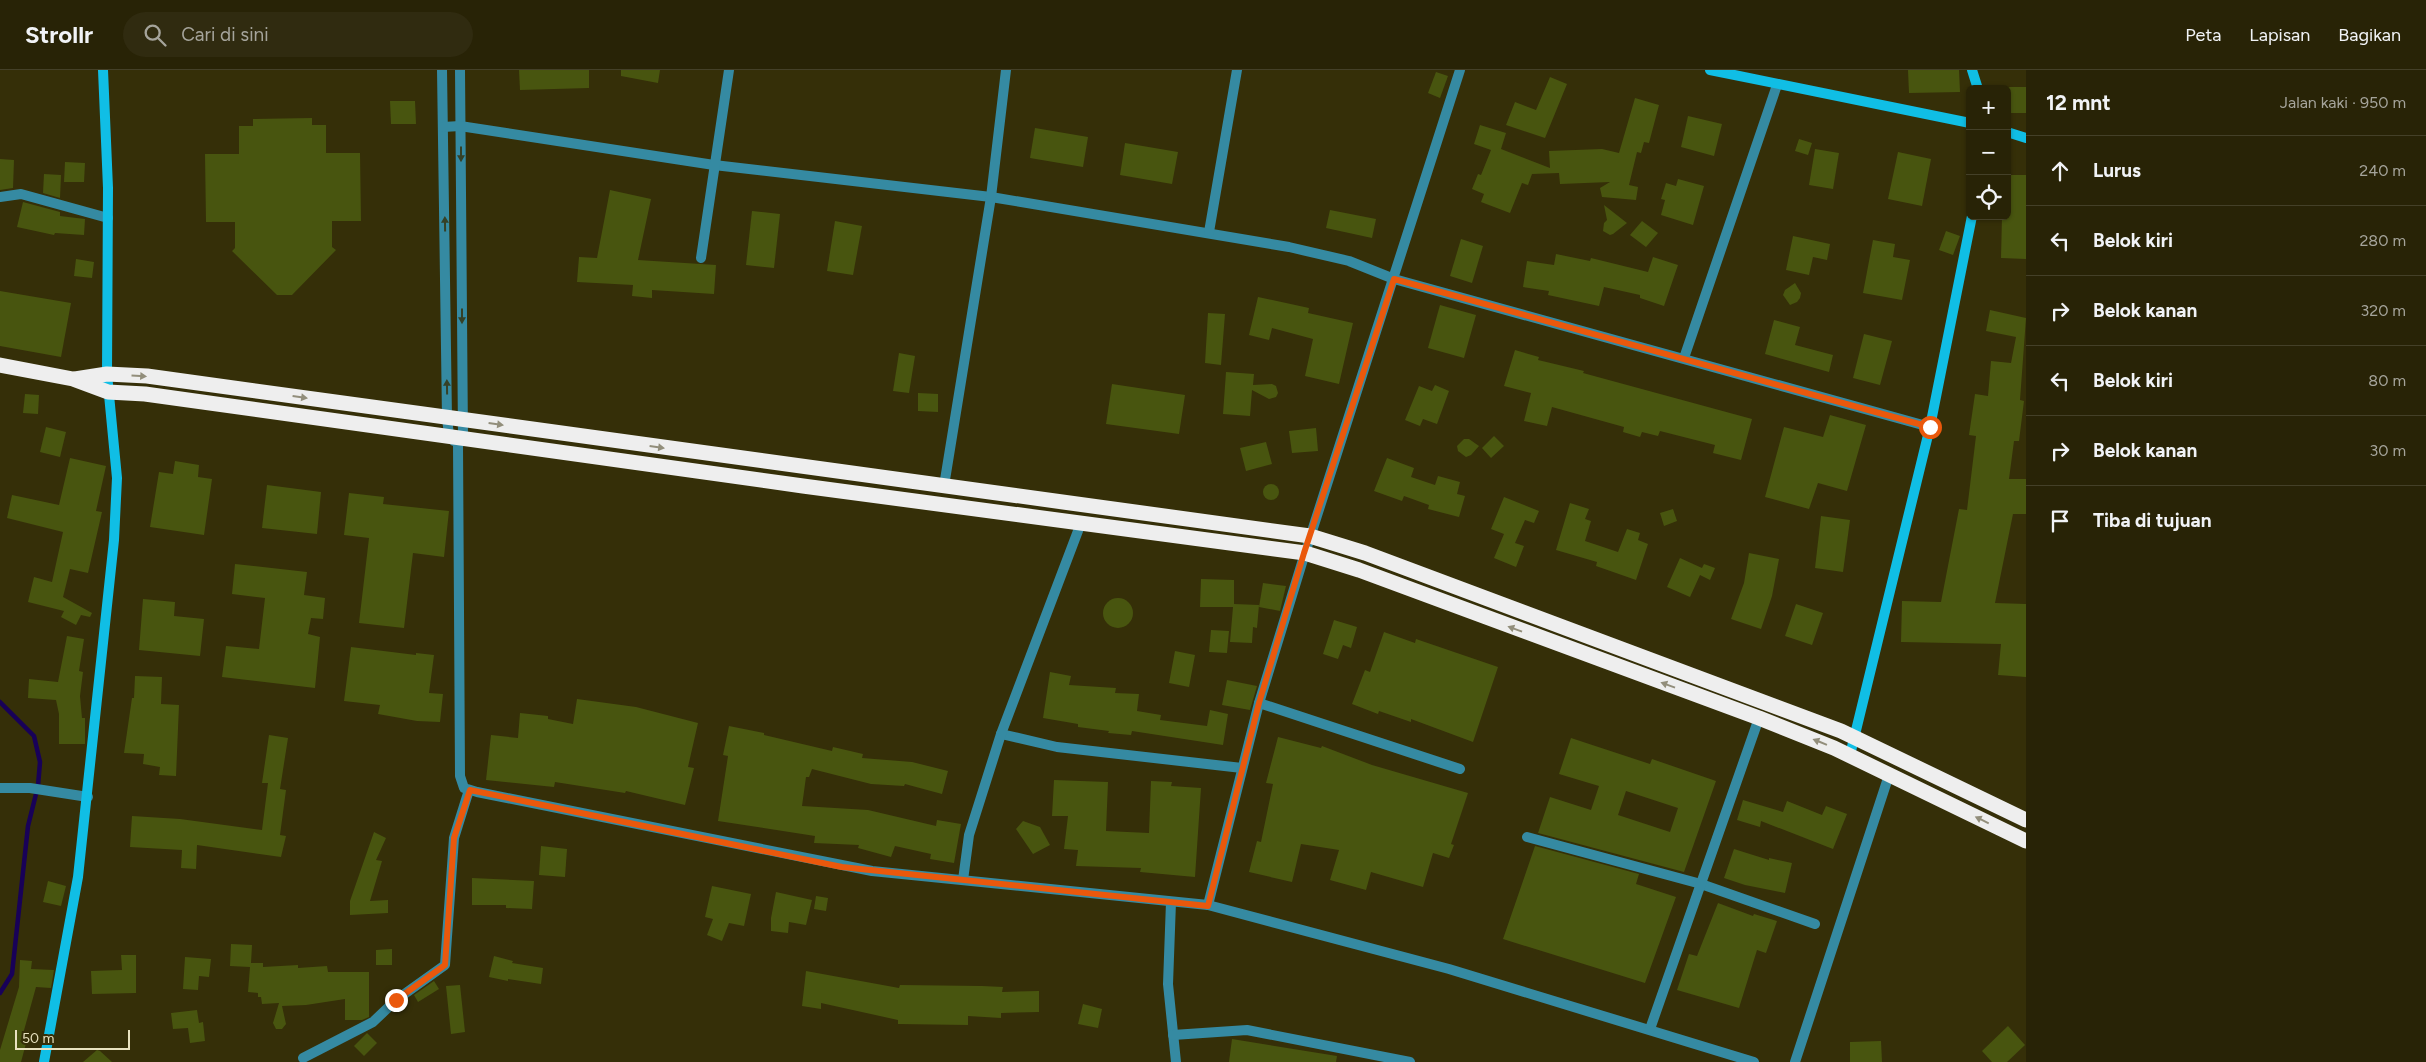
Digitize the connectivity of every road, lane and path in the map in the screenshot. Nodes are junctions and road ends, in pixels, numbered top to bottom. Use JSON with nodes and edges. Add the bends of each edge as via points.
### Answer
{"nodes":[{"id":1,"x":103,"y":70,"type":"edge"},
{"id":2,"x":442,"y":70,"type":"edge"},
{"id":3,"x":460,"y":70,"type":"edge"},
{"id":4,"x":729,"y":70,"type":"edge"},
{"id":5,"x":1006,"y":70,"type":"edge"},
{"id":6,"x":1237,"y":70,"type":"edge"},
{"id":7,"x":1460,"y":70,"type":"edge"},
{"id":8,"x":1710,"y":70,"type":"edge"},
{"id":9,"x":1972,"y":70,"type":"edge"},
{"id":10,"x":1977,"y":85,"type":"edge"},
{"id":11,"x":1777,"y":86,"type":"junction"},
{"id":12,"x":1966,"y":122,"type":"edge"},
{"id":13,"x":460,"y":126,"type":"junction"},
{"id":14,"x":443,"y":127,"type":"junction"},
{"id":15,"x":2011,"y":133,"type":"edge"},
{"id":16,"x":2026,"y":138,"type":"edge"},
{"id":17,"x":714,"y":165,"type":"junction"},
{"id":18,"x":0,"y":197,"type":"edge"},
{"id":19,"x":991,"y":197,"type":"junction"},
{"id":20,"x":108,"y":218,"type":"junction"},
{"id":21,"x":1971,"y":220,"type":"edge"},
{"id":22,"x":1209,"y":232,"type":"junction"},
{"id":23,"x":701,"y":258,"type":"dead end"},
{"id":24,"x":1394,"y":279,"type":"junction"},
{"id":25,"x":1684,"y":358,"type":"junction"},
{"id":26,"x":0,"y":365,"type":"edge"},
{"id":27,"x":106,"y":374,"type":"junction"},
{"id":28,"x":73,"y":379,"type":"junction"},
{"id":29,"x":108,"y":392,"type":"junction"},
{"id":30,"x":455,"y":418,"type":"junction"},
{"id":31,"x":1930,"y":427,"type":"junction"},
{"id":32,"x":456,"y":439,"type":"junction"},
{"id":33,"x":944,"y":486,"type":"junction"},
{"id":34,"x":1081,"y":522,"type":"junction"},
{"id":35,"x":1310,"y":536,"type":"junction"},
{"id":36,"x":1304,"y":553,"type":"junction"},
{"id":37,"x":1259,"y":703,"type":"junction"},
{"id":38,"x":1759,"y":718,"type":"junction"},
{"id":39,"x":1001,"y":734,"type":"junction"},
{"id":40,"x":1855,"y":737,"type":"junction"},
{"id":41,"x":1850,"y":756,"type":"junction"},
{"id":42,"x":1242,"y":768,"type":"junction"},
{"id":43,"x":1460,"y":768,"type":"dead end"},
{"id":44,"x":1889,"y":774,"type":"junction"},
{"id":45,"x":0,"y":788,"type":"edge"},
{"id":46,"x":470,"y":790,"type":"junction"},
{"id":47,"x":88,"y":797,"type":"junction"},
{"id":48,"x":2026,"y":820,"type":"edge"},
{"id":49,"x":1527,"y":837,"type":"dead end"},
{"id":50,"x":2026,"y":841,"type":"edge"},
{"id":51,"x":963,"y":880,"type":"junction"},
{"id":52,"x":1701,"y":884,"type":"junction"},
{"id":53,"x":1171,"y":902,"type":"junction"},
{"id":54,"x":1208,"y":906,"type":"junction"},
{"id":55,"x":1815,"y":924,"type":"dead end"},
{"id":56,"x":1650,"y":1029,"type":"junction"},
{"id":57,"x":1173,"y":1035,"type":"junction"},
{"id":58,"x":303,"y":1058,"type":"dead end"},
{"id":59,"x":44,"y":1062,"type":"edge"},
{"id":60,"x":1176,"y":1062,"type":"edge"},
{"id":61,"x":1410,"y":1062,"type":"edge"},
{"id":62,"x":1754,"y":1062,"type":"edge"},
{"id":63,"x":1795,"y":1062,"type":"edge"}],
"edges":[{"from":1,"to":20,"type":"street"},
{"from":2,"to":14,"type":"street"},
{"from":3,"to":13,"type":"street"},
{"from":4,"to":17,"type":"street"},
{"from":5,"to":19,"type":"street"},
{"from":6,"to":22,"type":"street"},
{"from":7,"to":24,"type":"street"},
{"from":8,"to":11,"type":"street"},
{"from":9,"to":10,"type":"street"},
{"from":11,"to":12,"type":"street"},
{"from":11,"to":25,"type":"street"},
{"from":13,"to":14,"type":"street"},
{"from":13,"to":17,"type":"street"},
{"from":13,"to":30,"type":"street","one_way":true},
{"from":30,"to":14,"type":"street","one_way":true},
{"from":15,"to":16,"type":"street"},
{"from":17,"to":19,"type":"street"},
{"from":17,"to":23,"type":"street"},
{"from":18,"to":20,"type":"street","via":[[21,194]]},
{"from":19,"to":22,"type":"street"},
{"from":19,"to":33,"type":"street"},
{"from":20,"to":27,"type":"street"},
{"from":21,"to":31,"type":"street"},
{"from":22,"to":24,"type":"street","via":[[1349,261]]},
{"from":24,"to":25,"type":"street"},
{"from":24,"to":35,"type":"street"},
{"from":25,"to":31,"type":"street"},
{"from":26,"to":28,"type":"highway"},
{"from":27,"to":28,"type":"highway"},
{"from":27,"to":29,"type":"street"},
{"from":27,"to":30,"type":"highway","one_way":true,"via":[[147,376]]},
{"from":28,"to":29,"type":"highway"},
{"from":29,"to":32,"type":"highway","via":[[145,394]]},
{"from":29,"to":47,"type":"street","via":[[117,478],[114,540]]},
{"from":30,"to":32,"type":"street"},
{"from":30,"to":32,"type":"street"},
{"from":30,"to":33,"type":"highway","one_way":true},
{"from":31,"to":40,"type":"street"},
{"from":32,"to":34,"type":"highway"},
{"from":32,"to":46,"type":"street","via":[[460,776],[462,784]]},
{"from":33,"to":35,"type":"highway"},
{"from":34,"to":36,"type":"highway"},
{"from":34,"to":39,"type":"street"},
{"from":35,"to":36,"type":"street"},
{"from":35,"to":40,"type":"highway","via":[[1365,553],[1688,672]]},
{"from":36,"to":37,"type":"street"},
{"from":38,"to":36,"type":"highway","one_way":true,"via":[[1359,570]]},
{"from":37,"to":42,"type":"street"},
{"from":37,"to":43,"type":"street"},
{"from":41,"to":38,"type":"highway","one_way":true},
{"from":38,"to":52,"type":"street"},
{"from":39,"to":42,"type":"street","via":[[1057,747]]},
{"from":39,"to":51,"type":"street","via":[[969,835]]},
{"from":40,"to":41,"type":"street"},
{"from":40,"to":48,"type":"highway"},
{"from":41,"to":44,"type":"highway"},
{"from":42,"to":54,"type":"street"},
{"from":50,"to":44,"type":"highway","one_way":true},
{"from":44,"to":63,"type":"street"},
{"from":45,"to":47,"type":"street","via":[[30,788]]},
{"from":46,"to":51,"type":"street","via":[[842,867]]},
{"from":46,"to":58,"type":"street","via":[[454,838],[445,965],[396,1000],[373,1022]]},
{"from":47,"to":59,"type":"street","via":[[78,877]]},
{"from":49,"to":52,"type":"street"},
{"from":51,"to":53,"type":"street"},
{"from":52,"to":55,"type":"street"},
{"from":52,"to":56,"type":"street"},
{"from":53,"to":54,"type":"street"},
{"from":53,"to":57,"type":"street","via":[[1168,984]]},
{"from":54,"to":56,"type":"street","via":[[1449,969]]},
{"from":56,"to":62,"type":"street"},
{"from":57,"to":60,"type":"street"},
{"from":57,"to":61,"type":"street","via":[[1248,1030]]}]}
